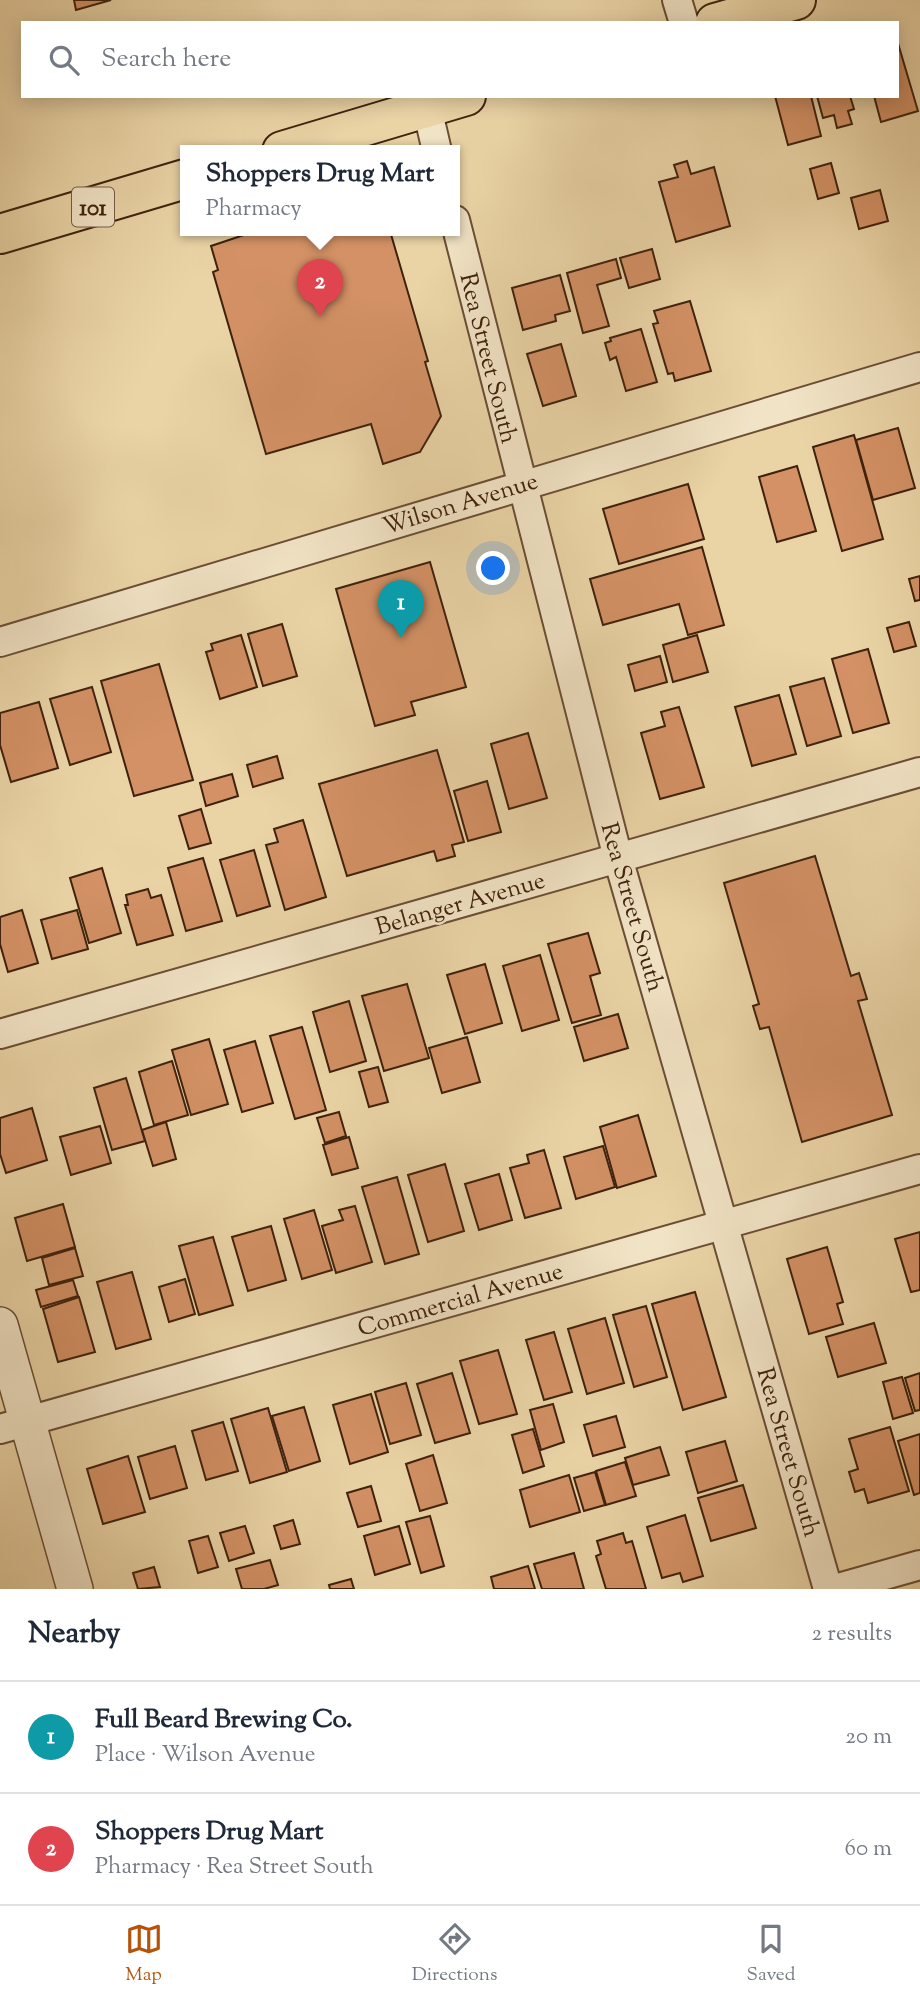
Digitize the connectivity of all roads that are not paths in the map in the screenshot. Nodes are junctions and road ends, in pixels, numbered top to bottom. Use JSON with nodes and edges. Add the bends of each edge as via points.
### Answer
{"nodes":[{"id":1,"x":677,"y":0,"type":"edge"},
{"id":2,"x":796,"y":0,"type":"edge"},
{"id":3,"x":683,"y":21,"type":"edge"},
{"id":4,"x":722,"y":21,"type":"edge"},
{"id":5,"x":460,"y":98,"type":"edge"},
{"id":6,"x":427,"y":108,"type":"junction"},
{"id":7,"x":302,"y":145,"type":"edge"},
{"id":8,"x":436,"y":145,"type":"edge"},
{"id":9,"x":180,"y":180,"type":"edge"},
{"id":10,"x":0,"y":234,"type":"edge"},
{"id":11,"x":459,"y":236,"type":"edge"},
{"id":12,"x":920,"y":367,"type":"edge"},
{"id":13,"x":521,"y":485,"type":"junction"},
{"id":14,"x":0,"y":642,"type":"edge"},
{"id":15,"x":920,"y":772,"type":"edge"},
{"id":16,"x":618,"y":859,"type":"junction"},
{"id":17,"x":0,"y":1034,"type":"edge"},
{"id":18,"x":920,"y":1169,"type":"edge"},
{"id":19,"x":725,"y":1225,"type":"junction"},
{"id":20,"x":0,"y":1325,"type":"edge"},
{"id":21,"x":14,"y":1425,"type":"edge"},
{"id":22,"x":920,"y":1565,"type":"edge"},
{"id":23,"x":75,"y":1589,"type":"edge"},
{"id":24,"x":828,"y":1589,"type":"edge"},
{"id":25,"x":835,"y":1589,"type":"edge"}],
"edges":[{"from":1,"to":3,"type":"street"},
{"from":2,"to":4,"type":"main road"},
{"from":5,"to":6,"type":"main road"},
{"from":6,"to":7,"type":"main road"},
{"from":6,"to":8,"type":"street"},
{"from":9,"to":10,"type":"main road","number":"101"},
{"from":11,"to":13,"type":"street","name":"Rea Street South"},
{"from":12,"to":13,"type":"street","name":"Wilson Avenue"},
{"from":13,"to":14,"type":"street","name":"Wilson Avenue"},
{"from":13,"to":16,"type":"street","name":"Rea Street South"},
{"from":15,"to":16,"type":"street","name":"Belanger Avenue"},
{"from":16,"to":17,"type":"street","name":"Belanger Avenue"},
{"from":16,"to":19,"type":"street","name":"Rea Street South"},
{"from":18,"to":19,"type":"street","name":"Commercial Avenue"},
{"from":19,"to":21,"type":"street","name":"Commercial Avenue"},
{"from":19,"to":24,"type":"street","name":"Rea Street South"},
{"from":20,"to":21,"type":"street"},
{"from":21,"to":23,"type":"street"},
{"from":22,"to":25,"type":"street"}]}
